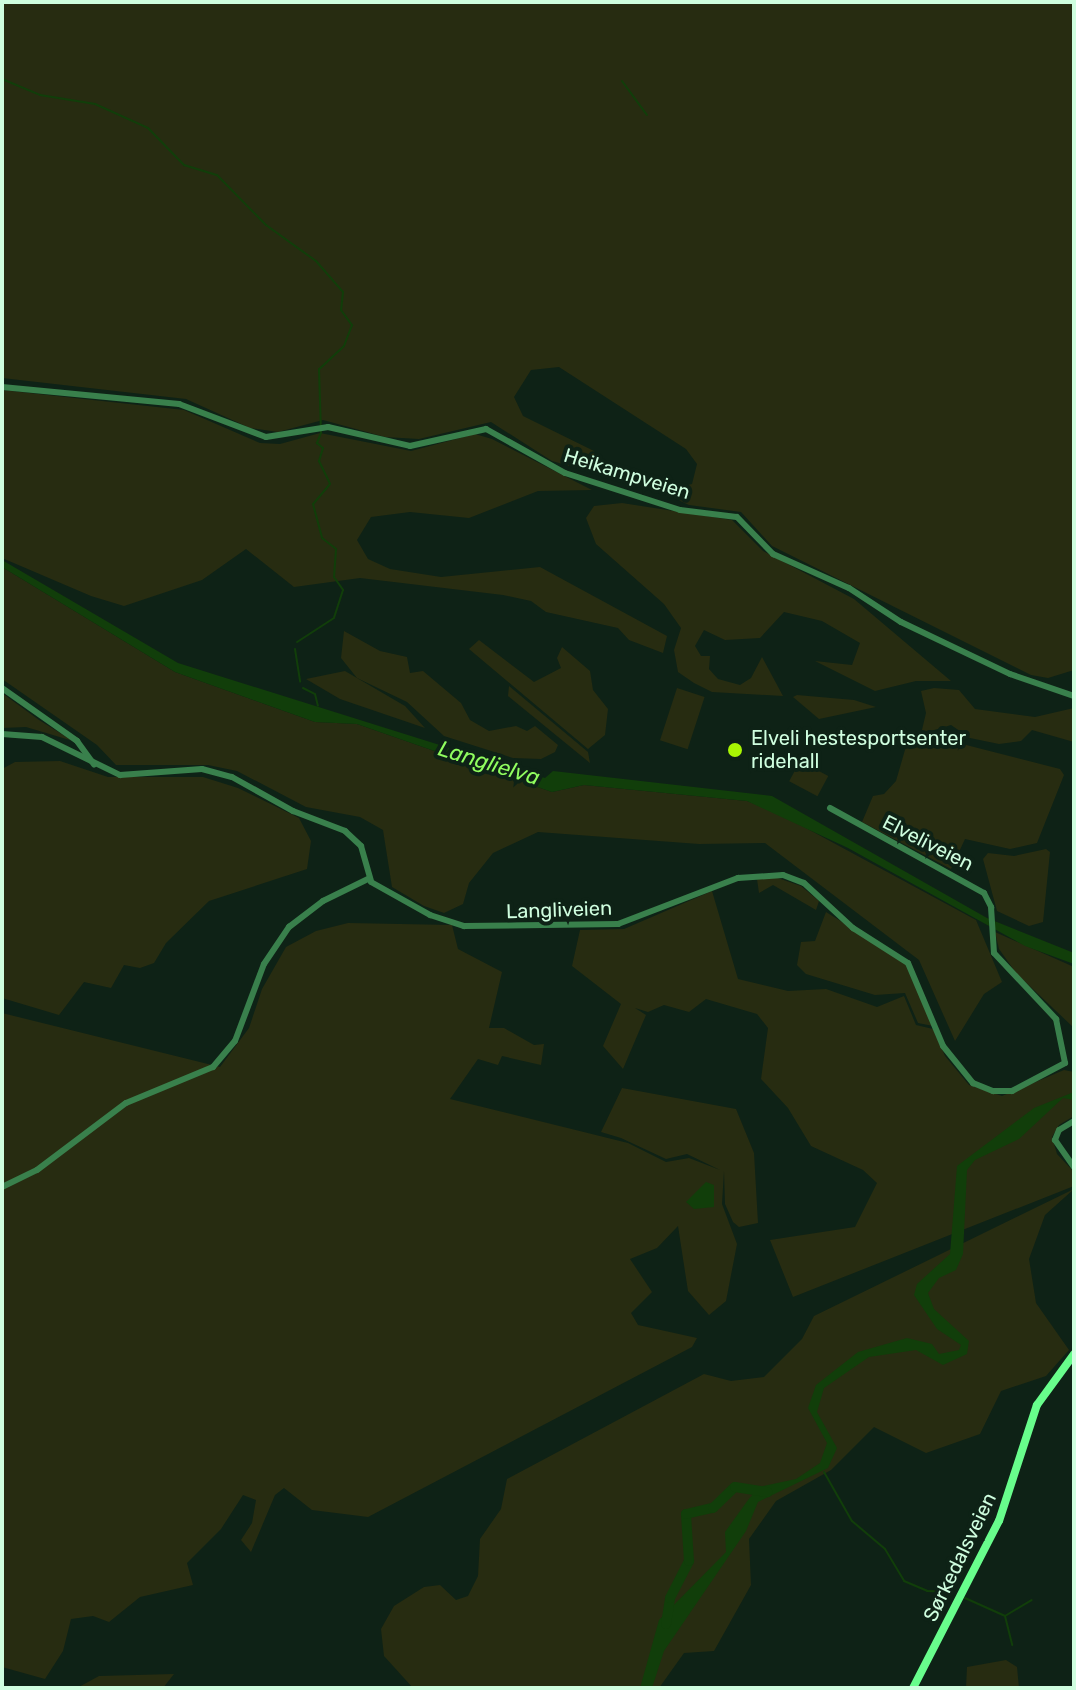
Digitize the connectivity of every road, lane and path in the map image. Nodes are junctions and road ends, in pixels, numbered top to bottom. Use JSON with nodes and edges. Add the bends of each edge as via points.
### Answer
{"nodes":[{"id":1,"x":2,"y":387,"type":"edge"},
{"id":2,"x":2,"y":688,"type":"edge"},
{"id":3,"x":1074,"y":696,"type":"edge"},
{"id":4,"x":2,"y":734,"type":"edge"},
{"id":5,"x":94,"y":764,"type":"junction"},
{"id":6,"x":830,"y":808,"type":"dead end"},
{"id":7,"x":368,"y":879,"type":"junction"},
{"id":8,"x":1074,"y":1035,"type":"edge"},
{"id":9,"x":1063,"y":1038,"type":"junction"},
{"id":10,"x":1065,"y":1063,"type":"junction"},
{"id":11,"x":1074,"y":1066,"type":"edge"},
{"id":12,"x":1074,"y":1121,"type":"edge"},
{"id":13,"x":1074,"y":1167,"type":"edge"},
{"id":14,"x":2,"y":1187,"type":"edge"},
{"id":15,"x":1074,"y":1354,"type":"edge"},
{"id":16,"x":913,"y":1688,"type":"edge"}],
"edges":[{"from":1,"to":3,"type":"street","name":"Heikampveien","via":[[191,407],[266,437],[328,427],[410,446],[486,429],[565,473],[680,510],[737,517],[773,554],[849,588],[901,622],[1010,674]]},
{"from":2,"to":5,"type":"street","via":[[77,741]]},
{"from":4,"to":5,"type":"street","via":[[36,735]]},
{"from":5,"to":7,"type":"street","via":[[126,776],[202,769],[232,777],[354,838],[363,850]]},
{"from":6,"to":9,"type":"street","name":"Elveliveien","via":[[972,883],[987,897],[997,959],[1052,1015]]},
{"from":7,"to":10,"type":"street","name":"Langliveien","via":[[446,921],[495,928],[618,924],[738,878],[783,875],[804,883],[853,928],[908,963],[943,1046],[973,1083],[1012,1091]]},
{"from":7,"to":14,"type":"street","via":[[323,901],[289,927],[264,964],[235,1041],[213,1067],[131,1100],[37,1170]]},
{"from":8,"to":9,"type":"street"},
{"from":9,"to":10,"type":"street"},
{"from":10,"to":11,"type":"street"},
{"from":12,"to":13,"type":"street","via":[[1059,1130],[1055,1140]]},
{"from":15,"to":16,"type":"street","name":"Sørkedalsveien","via":[[1037,1405],[999,1521]]}]}
